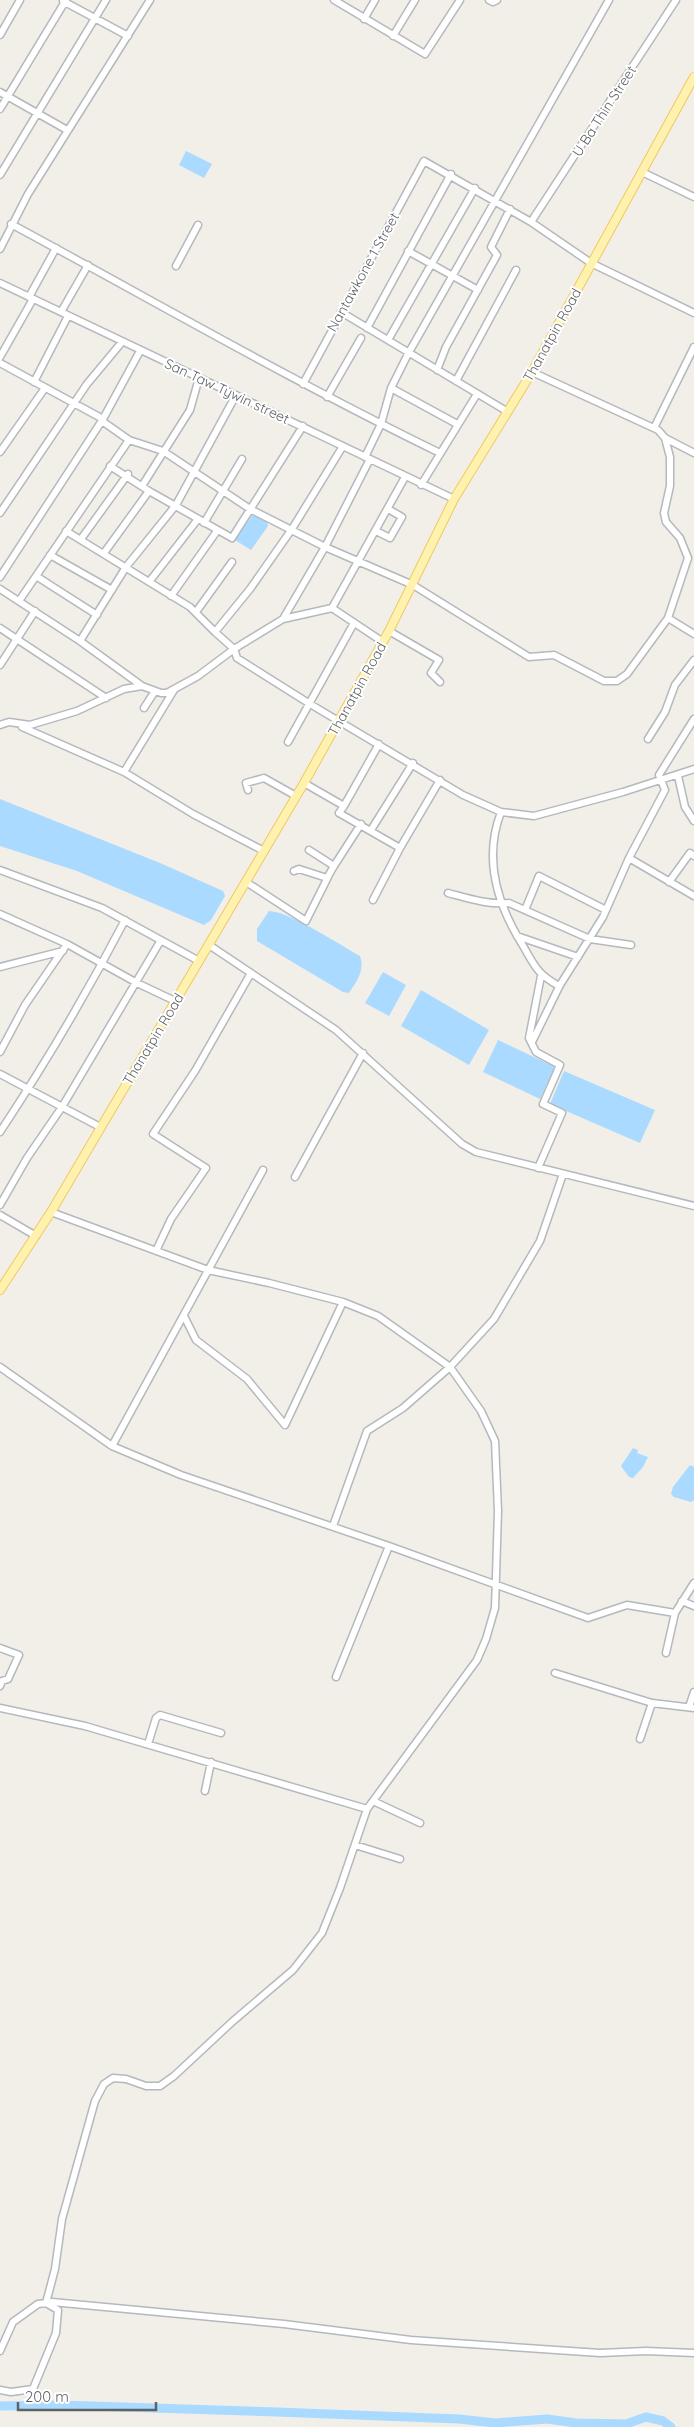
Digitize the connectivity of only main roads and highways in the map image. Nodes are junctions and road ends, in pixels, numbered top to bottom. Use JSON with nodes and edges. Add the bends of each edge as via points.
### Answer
{"nodes":[{"id":1,"x":694,"y":77,"type":"edge"},
{"id":2,"x":0,"y":1290,"type":"edge"}],
"edges":[{"from":1,"to":2,"type":"main road","name":"Thanatpin Road","via":[[532,372],[454,499],[389,631],[304,783],[51,1212]]}]}
